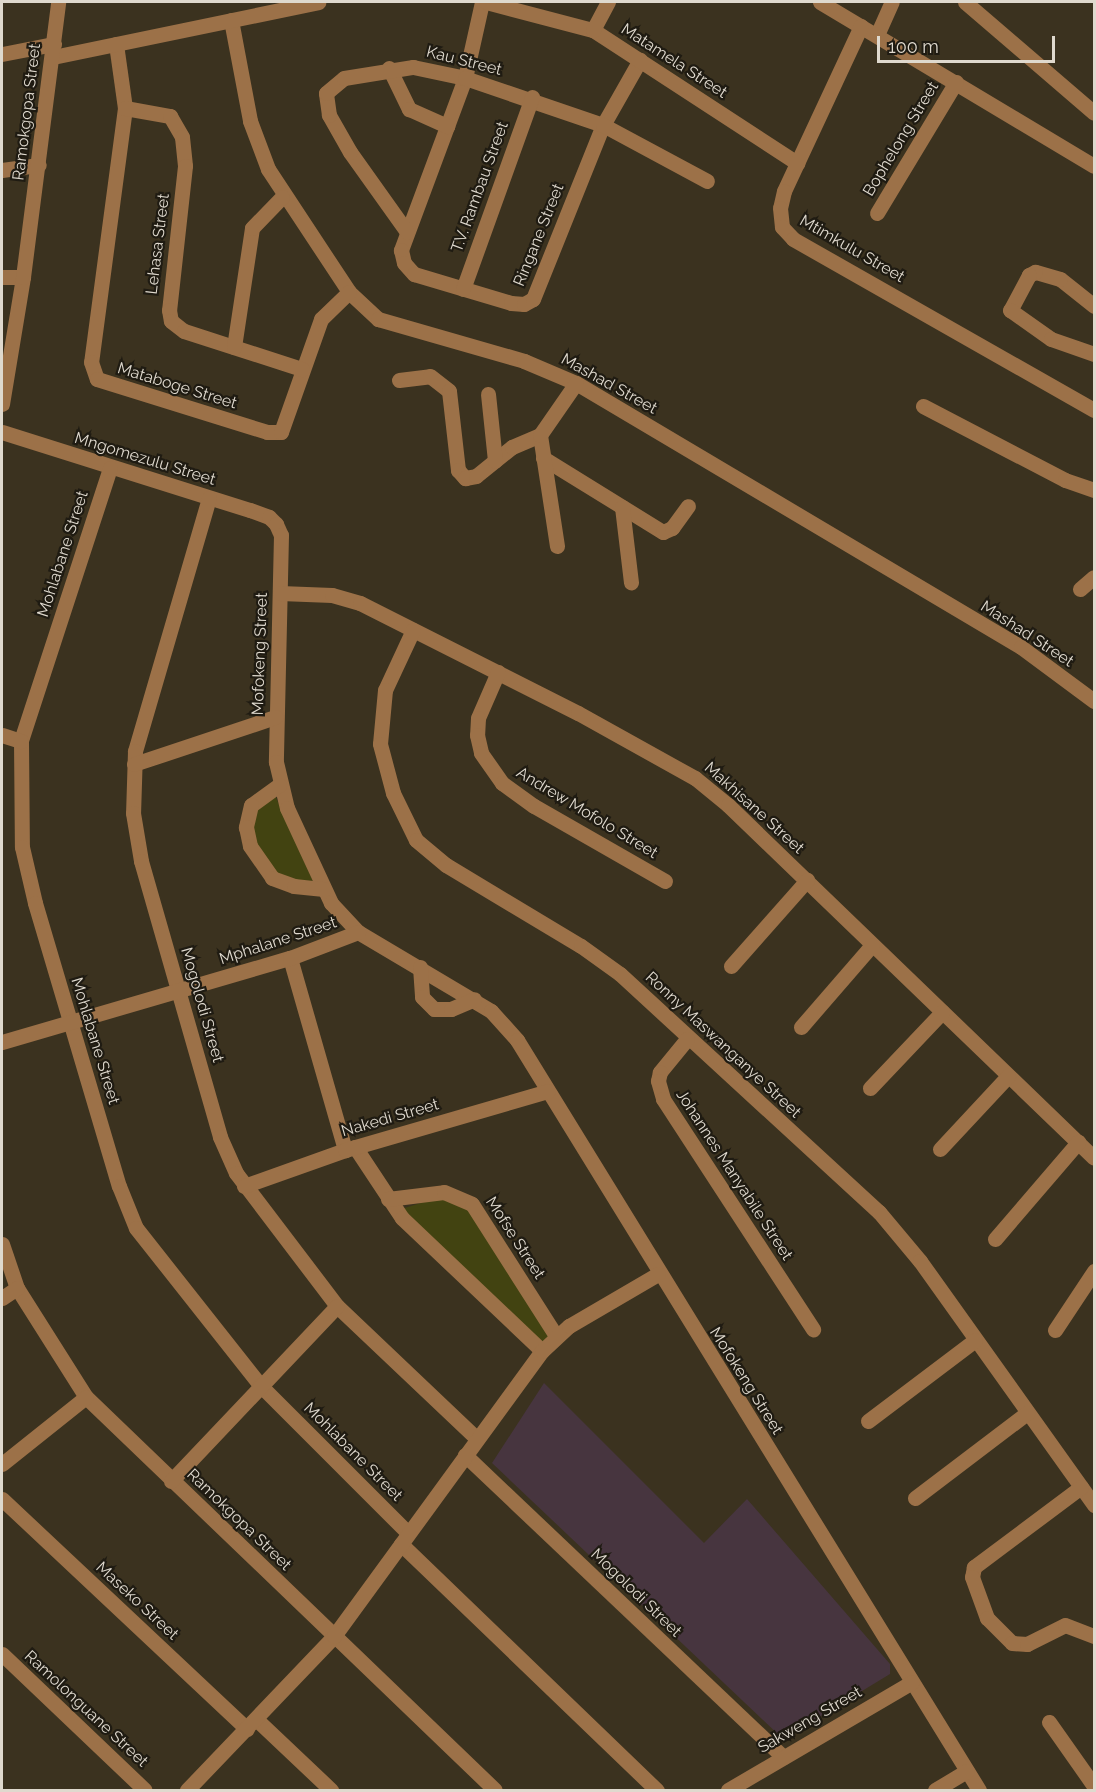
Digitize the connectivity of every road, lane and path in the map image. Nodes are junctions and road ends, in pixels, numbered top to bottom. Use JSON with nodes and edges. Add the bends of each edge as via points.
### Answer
{"nodes":[{"id":1,"x":58,"y":2,"type":"edge"},
{"id":2,"x":318,"y":2,"type":"edge"},
{"id":3,"x":484,"y":2,"type":"edge"},
{"id":4,"x":608,"y":2,"type":"edge"},
{"id":5,"x":820,"y":2,"type":"edge"},
{"id":6,"x":892,"y":2,"type":"edge"},
{"id":7,"x":965,"y":2,"type":"edge"},
{"id":8,"x":231,"y":20,"type":"junction"},
{"id":9,"x":861,"y":26,"type":"junction"},
{"id":10,"x":593,"y":30,"type":"junction"},
{"id":11,"x":877,"y":35,"type":"junction"},
{"id":12,"x":116,"y":44,"type":"junction"},
{"id":13,"x":54,"y":50,"type":"junction"},
{"id":14,"x":2,"y":54,"type":"edge"},
{"id":15,"x":640,"y":60,"type":"junction"},
{"id":16,"x":389,"y":68,"type":"junction"},
{"id":17,"x":465,"y":78,"type":"junction"},
{"id":18,"x":956,"y":82,"type":"junction"},
{"id":19,"x":532,"y":98,"type":"junction"},
{"id":20,"x":125,"y":108,"type":"junction"},
{"id":21,"x":1095,"y":112,"type":"edge"},
{"id":22,"x":603,"y":125,"type":"junction"},
{"id":23,"x":447,"y":126,"type":"junction"},
{"id":24,"x":796,"y":163,"type":"junction"},
{"id":25,"x":39,"y":165,"type":"junction"},
{"id":26,"x":1095,"y":166,"type":"edge"},
{"id":27,"x":2,"y":170,"type":"edge"},
{"id":28,"x":707,"y":181,"type":"dead end"},
{"id":29,"x":282,"y":197,"type":"junction"},
{"id":30,"x":877,"y":213,"type":"dead end"},
{"id":31,"x":406,"y":232,"type":"junction"},
{"id":32,"x":2,"y":277,"type":"edge"},
{"id":33,"x":23,"y":277,"type":"junction"},
{"id":34,"x":463,"y":289,"type":"junction"},
{"id":35,"x":349,"y":292,"type":"junction"},
{"id":36,"x":1095,"y":306,"type":"edge"},
{"id":37,"x":234,"y":347,"type":"junction"},
{"id":38,"x":1095,"y":354,"type":"edge"},
{"id":39,"x":302,"y":369,"type":"junction"},
{"id":40,"x":399,"y":380,"type":"dead end"},
{"id":41,"x":576,"y":383,"type":"junction"},
{"id":42,"x":488,"y":394,"type":"dead end"},
{"id":43,"x":2,"y":404,"type":"edge"},
{"id":44,"x":923,"y":406,"type":"dead end"},
{"id":45,"x":1095,"y":410,"type":"edge"},
{"id":46,"x":2,"y":432,"type":"edge"},
{"id":47,"x":540,"y":435,"type":"junction"},
{"id":48,"x":543,"y":458,"type":"junction"},
{"id":49,"x":495,"y":461,"type":"junction"},
{"id":50,"x":110,"y":468,"type":"junction"},
{"id":51,"x":1095,"y":490,"type":"edge"},
{"id":52,"x":209,"y":498,"type":"junction"},
{"id":53,"x":687,"y":506,"type":"dead end"},
{"id":54,"x":622,"y":507,"type":"junction"},
{"id":55,"x":276,"y":524,"type":"joint"},
{"id":56,"x":557,"y":546,"type":"dead end"},
{"id":57,"x":1095,"y":577,"type":"edge"},
{"id":58,"x":631,"y":582,"type":"dead end"},
{"id":59,"x":1080,"y":589,"type":"dead end"},
{"id":60,"x":280,"y":593,"type":"junction"},
{"id":61,"x":413,"y":630,"type":"junction"},
{"id":62,"x":498,"y":672,"type":"junction"},
{"id":63,"x":1095,"y":701,"type":"edge"},
{"id":64,"x":275,"y":717,"type":"junction"},
{"id":65,"x":2,"y":735,"type":"edge"},
{"id":66,"x":21,"y":741,"type":"junction"},
{"id":67,"x":134,"y":764,"type":"junction"},
{"id":68,"x":279,"y":785,"type":"junction"},
{"id":69,"x":807,"y":880,"type":"junction"},
{"id":70,"x":665,"y":881,"type":"dead end"},
{"id":71,"x":324,"y":889,"type":"junction"},
{"id":72,"x":358,"y":932,"type":"junction"},
{"id":73,"x":872,"y":945,"type":"junction"},
{"id":74,"x":290,"y":958,"type":"junction"},
{"id":75,"x":731,"y":966,"type":"dead end"},
{"id":76,"x":420,"y":967,"type":"junction"},
{"id":77,"x":179,"y":991,"type":"junction"},
{"id":78,"x":474,"y":999,"type":"junction"},
{"id":79,"x":942,"y":1012,"type":"junction"},
{"id":80,"x":71,"y":1023,"type":"junction"},
{"id":81,"x":801,"y":1028,"type":"dead end"},
{"id":82,"x":687,"y":1039,"type":"junction"},
{"id":83,"x":2,"y":1042,"type":"edge"},
{"id":84,"x":1008,"y":1076,"type":"junction"},
{"id":85,"x":870,"y":1088,"type":"dead end"},
{"id":86,"x":548,"y":1091,"type":"junction"},
{"id":87,"x":1078,"y":1142,"type":"junction"},
{"id":88,"x":350,"y":1148,"type":"junction"},
{"id":89,"x":940,"y":1149,"type":"dead end"},
{"id":90,"x":1095,"y":1158,"type":"edge"},
{"id":91,"x":244,"y":1186,"type":"junction"},
{"id":92,"x":388,"y":1199,"type":"junction"},
{"id":93,"x":995,"y":1239,"type":"dead end"},
{"id":94,"x":2,"y":1244,"type":"edge"},
{"id":95,"x":1095,"y":1271,"type":"edge"},
{"id":96,"x":658,"y":1274,"type":"junction"},
{"id":97,"x":17,"y":1288,"type":"junction"},
{"id":98,"x":2,"y":1298,"type":"edge"},
{"id":99,"x":337,"y":1306,"type":"junction"},
{"id":100,"x":813,"y":1329,"type":"dead end"},
{"id":101,"x":1055,"y":1330,"type":"dead end"},
{"id":102,"x":556,"y":1336,"type":"junction"},
{"id":103,"x":975,"y":1340,"type":"junction"},
{"id":104,"x":542,"y":1351,"type":"junction"},
{"id":105,"x":260,"y":1385,"type":"junction"},
{"id":106,"x":86,"y":1397,"type":"junction"},
{"id":107,"x":1027,"y":1413,"type":"junction"},
{"id":108,"x":868,"y":1421,"type":"dead end"},
{"id":109,"x":476,"y":1438,"type":"junction"},
{"id":110,"x":465,"y":1455,"type":"junction"},
{"id":111,"x":2,"y":1464,"type":"edge"},
{"id":112,"x":171,"y":1481,"type":"junction"},
{"id":113,"x":1081,"y":1487,"type":"junction"},
{"id":114,"x":915,"y":1498,"type":"dead end"},
{"id":115,"x":2,"y":1499,"type":"edge"},
{"id":116,"x":1095,"y":1505,"type":"edge"},
{"id":117,"x":405,"y":1539,"type":"junction"},
{"id":118,"x":334,"y":1636,"type":"junction"},
{"id":119,"x":1095,"y":1636,"type":"edge"},
{"id":120,"x":2,"y":1654,"type":"edge"},
{"id":121,"x":912,"y":1682,"type":"junction"},
{"id":122,"x":1049,"y":1722,"type":"dead end"},
{"id":123,"x":252,"y":1724,"type":"junction"},
{"id":124,"x":783,"y":1757,"type":"junction"},
{"id":125,"x":967,"y":1771,"type":"junction"},
{"id":126,"x":1095,"y":1786,"type":"edge"},
{"id":127,"x":145,"y":1791,"type":"edge"},
{"id":128,"x":187,"y":1791,"type":"edge"},
{"id":129,"x":331,"y":1791,"type":"edge"},
{"id":130,"x":495,"y":1791,"type":"edge"},
{"id":131,"x":657,"y":1791,"type":"edge"},
{"id":132,"x":728,"y":1791,"type":"edge"},
{"id":133,"x":934,"y":1791,"type":"edge"},
{"id":134,"x":979,"y":1791,"type":"edge"}],
"edges":[{"from":1,"to":13,"type":"street","name":"Ramokgopa Street"},
{"from":2,"to":8,"type":"street"},
{"from":3,"to":10,"type":"street","name":"Matamela Street"},
{"from":3,"to":17,"type":"street"},
{"from":4,"to":10,"type":"street"},
{"from":5,"to":9,"type":"street"},
{"from":6,"to":11,"type":"street"},
{"from":7,"to":21,"type":"street"},
{"from":8,"to":12,"type":"street"},
{"from":8,"to":29,"type":"street","name":"Mashad Street","via":[[250,121]]},
{"from":9,"to":11,"type":"street"},
{"from":9,"to":24,"type":"street","name":"Mtimkulu Street"},
{"from":10,"to":15,"type":"street","name":"Matamela Street"},
{"from":11,"to":18,"type":"street"},
{"from":12,"to":13,"type":"street"},
{"from":12,"to":20,"type":"street","name":"Mataboge Street"},
{"from":13,"to":14,"type":"street"},
{"from":13,"to":25,"type":"street","name":"Ramokgopa Street"},
{"from":15,"to":22,"type":"street","name":"Ringane Street"},
{"from":15,"to":24,"type":"street","name":"Matamela Street"},
{"from":16,"to":17,"type":"street","name":"Kau Street","via":[[413,67]]},
{"from":16,"to":23,"type":"street","via":[[409,109]]},
{"from":16,"to":31,"type":"street","name":"Kau Street","via":[[336,82],[326,93],[327,103],[344,143]]},
{"from":17,"to":19,"type":"street","name":"Kau Street"},
{"from":17,"to":23,"type":"street"},
{"from":18,"to":26,"type":"street"},
{"from":18,"to":30,"type":"street","name":"Bophelong Street"},
{"from":19,"to":22,"type":"street","name":"Kau Street"},
{"from":19,"to":34,"type":"street","name":"T.V. Rambau Street"},
{"from":20,"to":37,"type":"street","name":"Lehasa Street","via":[[170,116],[182,137],[185,166],[171,321],[184,331]]},
{"from":20,"to":39,"type":"street","name":"Mataboge Street","via":[[91,362],[94,375],[116,387],[276,434],[284,430]]},
{"from":22,"to":28,"type":"street","name":"Kau Street"},
{"from":22,"to":34,"type":"street","name":"Ringane Street","via":[[533,299],[516,304]]},
{"from":23,"to":31,"type":"street"},
{"from":24,"to":45,"type":"street","name":"Mtimkulu Street","via":[[780,208],[782,227],[793,239]]},
{"from":25,"to":27,"type":"street"},
{"from":25,"to":33,"type":"street","name":"Ramokgopa Street"},
{"from":29,"to":35,"type":"street","name":"Mashad Street"},
{"from":29,"to":37,"type":"street","via":[[252,228]]},
{"from":31,"to":34,"type":"street","name":"Ringane Street","via":[[401,250],[404,263],[414,274]]},
{"from":32,"to":33,"type":"street"},
{"from":33,"to":43,"type":"street","name":"Ramokgopa Street"},
{"from":35,"to":39,"type":"street","name":"Mataboge Street","via":[[321,319]]},
{"from":35,"to":41,"type":"street","name":"Mashad Street","via":[[378,319],[524,361]]},
{"from":36,"to":38,"type":"street","via":[[1060,279],[1035,272],[1029,275],[1010,310],[1051,339]]},
{"from":37,"to":39,"type":"street","name":"Lehasa Street"},
{"from":40,"to":49,"type":"street","via":[[430,376],[449,391],[462,477],[476,476]]},
{"from":41,"to":47,"type":"street"},
{"from":41,"to":63,"type":"street","name":"Mashad Street","via":[[1020,647]]},
{"from":42,"to":49,"type":"street"},
{"from":44,"to":51,"type":"street","via":[[1065,480]]},
{"from":46,"to":50,"type":"street","name":"Mngomezulu Street"},
{"from":47,"to":48,"type":"street"},
{"from":47,"to":49,"type":"street","via":[[512,447]]},
{"from":48,"to":54,"type":"street"},
{"from":48,"to":56,"type":"street"},
{"from":50,"to":52,"type":"street","name":"Mngomezulu Street"},
{"from":50,"to":66,"type":"street","name":"Mohlabane Street"},
{"from":52,"to":55,"type":"street","name":"Mngomezulu Street","via":[[269,517]]},
{"from":52,"to":67,"type":"street","name":"Mogolodi Street","via":[[139,730]]},
{"from":53,"to":54,"type":"street","via":[[666,532]]},
{"from":54,"to":58,"type":"street"},
{"from":55,"to":60,"type":"street","name":"Mofokeng Street","via":[[281,535]]},
{"from":57,"to":59,"type":"street"},
{"from":60,"to":61,"type":"street","name":"Makhisane Street","via":[[348,599]]},
{"from":60,"to":64,"type":"street","name":"Mofokeng Street"},
{"from":61,"to":62,"type":"street","name":"Makhisane Street"},
{"from":61,"to":82,"type":"street","name":"Ronny Maswanganye Street","via":[[386,690],[380,744],[393,793],[416,840],[446,865],[600,959]]},
{"from":62,"to":69,"type":"street","name":"Makhisane Street","via":[[678,766],[728,804]]},
{"from":62,"to":70,"type":"street","name":"Andrew Mofolo Street","via":[[478,718],[477,735],[482,753],[502,783]]},
{"from":64,"to":67,"type":"street"},
{"from":64,"to":68,"type":"street","name":"Mofokeng Street"},
{"from":65,"to":66,"type":"street"},
{"from":66,"to":80,"type":"street","name":"Mohlabane Street","via":[[22,847]]},
{"from":67,"to":77,"type":"street","name":"Mogolodi Street","via":[[136,838]]},
{"from":68,"to":71,"type":"street","name":"Mofokeng Street"},
{"from":68,"to":71,"type":"street","via":[[251,805],[246,827],[250,846],[272,878],[288,885]]},
{"from":69,"to":73,"type":"street","name":"Makhisane Street"},
{"from":69,"to":75,"type":"street"},
{"from":71,"to":72,"type":"street","name":"Mofokeng Street","via":[[339,915]]},
{"from":72,"to":74,"type":"street","name":"Mphalane Street"},
{"from":72,"to":76,"type":"street","name":"Mofokeng Street"},
{"from":73,"to":79,"type":"street","name":"Makhisane Street"},
{"from":73,"to":81,"type":"street"},
{"from":74,"to":77,"type":"street","name":"Mphalane Street"},
{"from":74,"to":88,"type":"street"},
{"from":76,"to":78,"type":"street","name":"Mofokeng Street"},
{"from":76,"to":78,"type":"street","via":[[422,997],[434,1009],[451,1009]]},
{"from":77,"to":80,"type":"street","name":"Mphalane Street"},
{"from":77,"to":91,"type":"street","name":"Mogolodi Street","via":[[220,1137]]},
{"from":78,"to":86,"type":"street","name":"Mofokeng Street","via":[[504,1023]]},
{"from":79,"to":84,"type":"street","name":"Makhisane Street"},
{"from":79,"to":85,"type":"street"},
{"from":80,"to":83,"type":"street","name":"Mphalane Street"},
{"from":80,"to":105,"type":"street","name":"Mohlabane Street","via":[[135,1228]]},
{"from":82,"to":100,"type":"street","name":"Johannes Manyabile Street","via":[[660,1072],[657,1081],[663,1099]]},
{"from":82,"to":103,"type":"street","name":"Ronny Maswanganye Street","via":[[894,1227]]},
{"from":84,"to":87,"type":"street","name":"Makhisane Street"},
{"from":84,"to":89,"type":"street"},
{"from":86,"to":88,"type":"street","name":"Nakedi Street"},
{"from":86,"to":96,"type":"street","name":"Mofokeng Street"},
{"from":87,"to":90,"type":"street","name":"Makhisane Street"},
{"from":87,"to":93,"type":"street"},
{"from":88,"to":91,"type":"street","name":"Nakedi Street"},
{"from":88,"to":92,"type":"street"},
{"from":91,"to":99,"type":"street","name":"Mogolodi Street"},
{"from":92,"to":102,"type":"street","name":"Mofse Street","via":[[444,1192],[472,1204]]},
{"from":92,"to":104,"type":"street","via":[[417,1234]]},
{"from":94,"to":97,"type":"street","name":"Ramokgopa Street"},
{"from":95,"to":101,"type":"street"},
{"from":96,"to":102,"type":"street"},
{"from":96,"to":121,"type":"street","name":"Mofokeng Street"},
{"from":97,"to":98,"type":"street"},
{"from":97,"to":106,"type":"street","name":"Ramokgopa Street"},
{"from":99,"to":105,"type":"street"},
{"from":99,"to":109,"type":"street","name":"Mogolodi Street"},
{"from":102,"to":104,"type":"street"},
{"from":103,"to":107,"type":"street","name":"Ronny Maswanganye Street"},
{"from":103,"to":108,"type":"street"},
{"from":104,"to":109,"type":"street"},
{"from":105,"to":112,"type":"street"},
{"from":105,"to":117,"type":"street","name":"Mohlabane Street"},
{"from":106,"to":111,"type":"street"},
{"from":106,"to":112,"type":"street","name":"Ramokgopa Street"},
{"from":107,"to":113,"type":"street","name":"Ronny Maswanganye Street"},
{"from":107,"to":114,"type":"street"},
{"from":109,"to":110,"type":"street"},
{"from":110,"to":117,"type":"street"},
{"from":110,"to":124,"type":"street","name":"Mogolodi Street"},
{"from":112,"to":118,"type":"street","name":"Ramokgopa Street"},
{"from":113,"to":116,"type":"street","name":"Ronny Maswanganye Street"},
{"from":113,"to":119,"type":"street","via":[[974,1567],[972,1577],[987,1618],[1012,1643],[1027,1644],[1065,1625]]},
{"from":115,"to":123,"type":"street","name":"Maseko Street"},
{"from":117,"to":118,"type":"street"},
{"from":117,"to":131,"type":"street","name":"Mohlabane Street"},
{"from":118,"to":123,"type":"street"},
{"from":118,"to":130,"type":"street","name":"Ramokgopa Street"},
{"from":120,"to":127,"type":"street","name":"Ramolonguane Street"},
{"from":121,"to":124,"type":"street","name":"Sakweng Street"},
{"from":121,"to":125,"type":"street","name":"Mofokeng Street"},
{"from":122,"to":126,"type":"street"},
{"from":123,"to":128,"type":"street"},
{"from":123,"to":129,"type":"street","name":"Maseko Street"},
{"from":124,"to":132,"type":"street","name":"Sakweng Street"},
{"from":125,"to":133,"type":"street"},
{"from":125,"to":134,"type":"street","name":"Mofokeng Street"}]}
